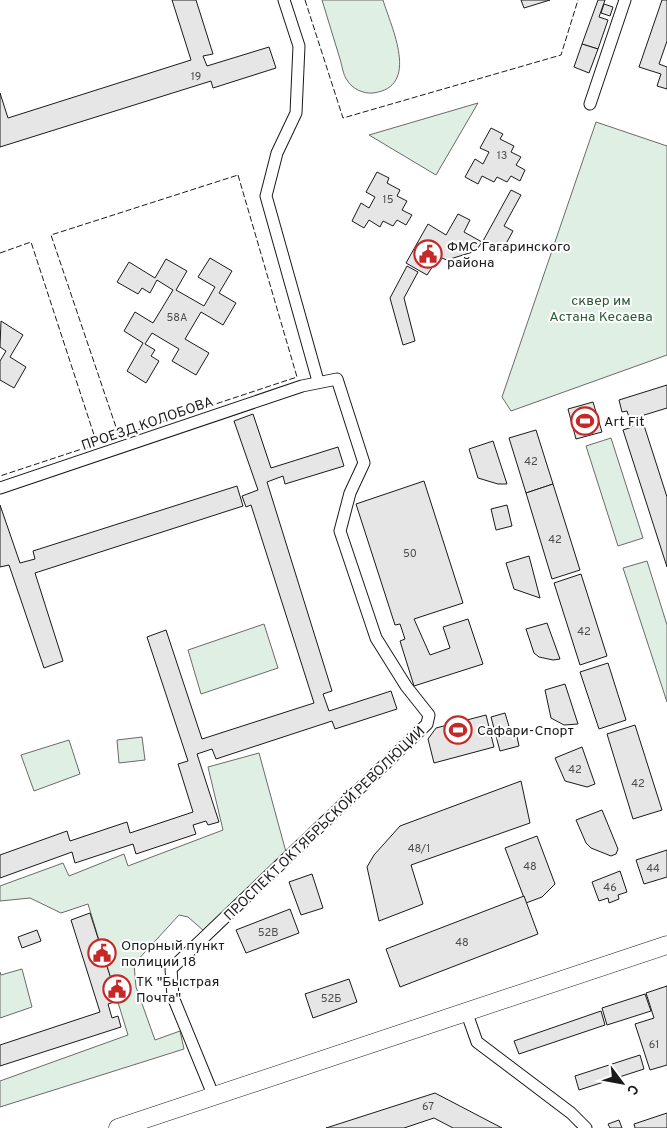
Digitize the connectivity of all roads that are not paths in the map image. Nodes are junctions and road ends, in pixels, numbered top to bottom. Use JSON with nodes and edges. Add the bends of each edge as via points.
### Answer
{"nodes":[{"id":1,"x":284,"y":0,"type":"edge"},
{"id":2,"x":625,"y":0,"type":"edge"},
{"id":3,"x":590,"y":104,"type":"dead end"},
{"id":4,"x":337,"y":379,"type":"joint"},
{"id":5,"x":318,"y":381,"type":"junction"},
{"id":6,"x":0,"y":488,"type":"edge"},
{"id":7,"x":667,"y":945,"type":"edge"},
{"id":8,"x":466,"y":1011,"type":"junction"},
{"id":9,"x":214,"y":1097,"type":"junction"},
{"id":10,"x":118,"y":1128,"type":"edge"},
{"id":11,"x":586,"y":1128,"type":"edge"}],
"edges":[{"from":1,"to":5,"type":"street","via":[[299,46],[296,113],[277,153],[266,196]]},
{"from":2,"to":3,"type":"street"},
{"from":4,"to":5,"type":"street","name":"ПРОЕЗД КОЛОБОВА"},
{"from":4,"to":9,"type":"street","name":"ПРОСПЕКТ ОКТЯБРЬСКОЙ РЕВОЛЮЦИИ","via":[[364,463],[350,493],[340,531],[376,638],[406,686],[429,715],[427,724],[172,970],[173,997]]},
{"from":5,"to":6,"type":"street","name":"ПРОЕЗД КОЛОБОВА"},
{"from":7,"to":8,"type":"main road"},
{"from":8,"to":9,"type":"main road"},
{"from":8,"to":11,"type":"street","via":[[477,1042]]},
{"from":9,"to":10,"type":"main road"}]}
